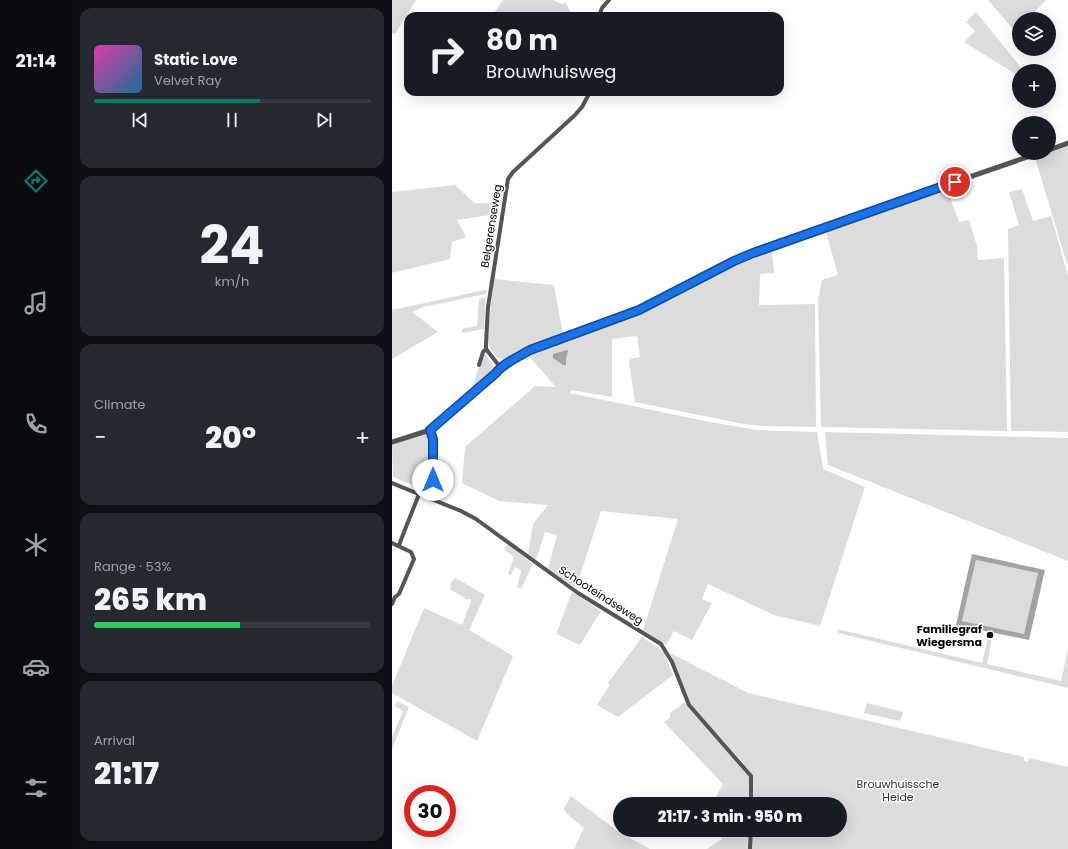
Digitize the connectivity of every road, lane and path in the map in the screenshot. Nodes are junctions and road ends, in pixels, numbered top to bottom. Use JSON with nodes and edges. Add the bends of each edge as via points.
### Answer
{"nodes":[{"id":1,"x":609,"y":0,"type":"edge"},
{"id":2,"x":600,"y":12,"type":"edge"},
{"id":3,"x":588,"y":96,"type":"edge"},
{"id":4,"x":1068,"y":143,"type":"edge"},
{"id":5,"x":1056,"y":147,"type":"edge"},
{"id":6,"x":1019,"y":160,"type":"edge"},
{"id":7,"x":486,"y":349,"type":"junction"},
{"id":8,"x":479,"y":365,"type":"dead end"},
{"id":9,"x":500,"y":367,"type":"junction"},
{"id":10,"x":430,"y":430,"type":"junction"},
{"id":11,"x":392,"y":442,"type":"edge"},
{"id":12,"x":392,"y":483,"type":"edge"},
{"id":13,"x":419,"y":494,"type":"junction"},
{"id":14,"x":431,"y":499,"type":"junction"},
{"id":15,"x":392,"y":543,"type":"edge"},
{"id":16,"x":399,"y":545,"type":"junction"},
{"id":17,"x":393,"y":597,"type":"edge"},
{"id":18,"x":392,"y":604,"type":"edge"},
{"id":19,"x":751,"y":797,"type":"edge"},
{"id":20,"x":750,"y":837,"type":"edge"},
{"id":21,"x":750,"y":849,"type":"edge"}],
"edges":[{"from":1,"to":2,"type":"street"},
{"from":3,"to":7,"type":"street","name":"Belgerenseweg","via":[[575,115],[508,179],[488,307]]},
{"from":4,"to":5,"type":"street"},
{"from":6,"to":9,"type":"street","via":[[769,246],[734,261],[639,310],[530,350]]},
{"from":7,"to":8,"type":"street","name":"Belgerenseweg"},
{"from":7,"to":9,"type":"street"},
{"from":9,"to":10,"type":"street"},
{"from":10,"to":11,"type":"street"},
{"from":10,"to":14,"type":"street","via":[[433,439]]},
{"from":12,"to":13,"type":"street","name":"Schooteindseweg"},
{"from":13,"to":14,"type":"street","name":"Schooteindseweg"},
{"from":13,"to":16,"type":"street"},
{"from":14,"to":19,"type":"street","name":"Schooteindseweg","via":[[476,520],[578,593],[660,644],[672,662],[689,704],[750,776]]},
{"from":15,"to":16,"type":"street"},
{"from":16,"to":17,"type":"street","via":[[414,555],[414,559],[399,594]]},
{"from":17,"to":18,"type":"street"},
{"from":20,"to":21,"type":"street"}]}
